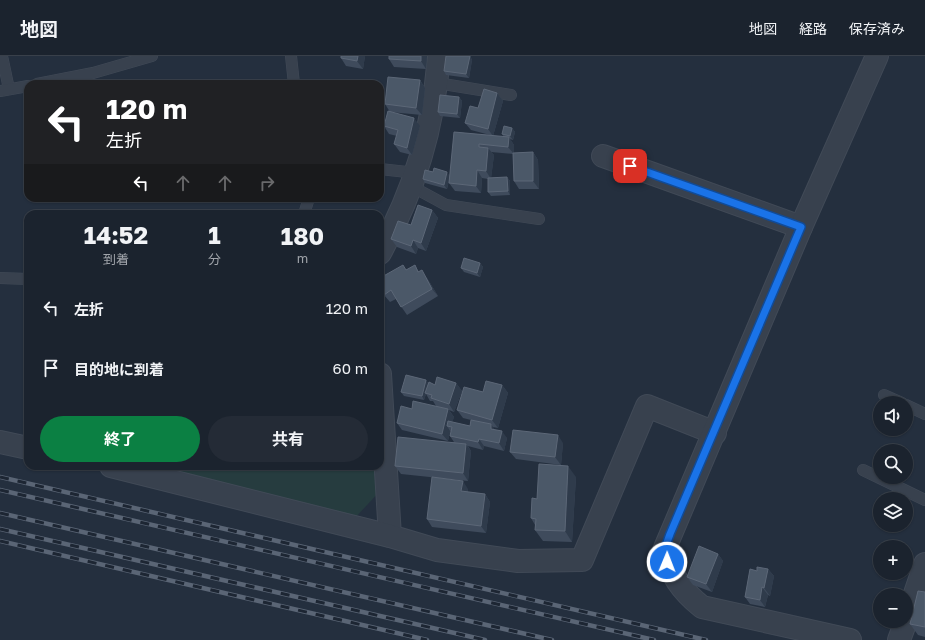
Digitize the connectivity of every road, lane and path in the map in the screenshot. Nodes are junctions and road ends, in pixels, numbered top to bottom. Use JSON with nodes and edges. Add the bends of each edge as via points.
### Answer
{"nodes":[{"id":1,"x":2,"y":56,"type":"edge"},
{"id":2,"x":152,"y":56,"type":"edge"},
{"id":3,"x":291,"y":56,"type":"edge"},
{"id":4,"x":439,"y":56,"type":"edge"},
{"id":5,"x":877,"y":56,"type":"edge"},
{"id":6,"x":57,"y":80,"type":"edge"},
{"id":7,"x":294,"y":80,"type":"edge"},
{"id":8,"x":436,"y":83,"type":"junction"},
{"id":9,"x":24,"y":87,"type":"edge"},
{"id":10,"x":4,"y":90,"type":"edge"},
{"id":11,"x":511,"y":95,"type":"dead end"},
{"id":12,"x":603,"y":156,"type":"dead end"},
{"id":13,"x":384,"y":170,"type":"edge"},
{"id":14,"x":413,"y":180,"type":"junction"},
{"id":15,"x":539,"y":219,"type":"dead end"},
{"id":16,"x":801,"y":227,"type":"junction"},
{"id":17,"x":384,"y":246,"type":"edge"},
{"id":18,"x":0,"y":278,"type":"edge"},
{"id":19,"x":24,"y":279,"type":"edge"},
{"id":20,"x":913,"y":408,"type":"edge"},
{"id":21,"x":925,"y":414,"type":"edge"},
{"id":22,"x":715,"y":434,"type":"junction"},
{"id":23,"x":0,"y":442,"type":"edge"},
{"id":24,"x":24,"y":447,"type":"edge"},
{"id":25,"x":384,"y":447,"type":"edge"},
{"id":26,"x":133,"y":470,"type":"edge"},
{"id":27,"x":863,"y":470,"type":"dead end"},
{"id":28,"x":925,"y":500,"type":"edge"},
{"id":29,"x":390,"y":536,"type":"junction"},
{"id":30,"x":925,"y":564,"type":"edge"},
{"id":31,"x":913,"y":599,"type":"edge"},
{"id":32,"x":903,"y":628,"type":"edge"},
{"id":33,"x":850,"y":640,"type":"edge"},
{"id":34,"x":899,"y":640,"type":"edge"}],
"edges":[{"from":1,"to":10,"type":"lane"},
{"from":2,"to":6,"type":"lane","via":[[93,73]]},
{"from":3,"to":7,"type":"lane"},
{"from":4,"to":8,"type":"street"},
{"from":5,"to":16,"type":"street"},
{"from":8,"to":11,"type":"lane"},
{"from":8,"to":14,"type":"street","via":[[429,132]]},
{"from":9,"to":10,"type":"lane"},
{"from":12,"to":16,"type":"street"},
{"from":13,"to":14,"type":"lane"},
{"from":14,"to":15,"type":"lane","via":[[446,205]]},
{"from":14,"to":17,"type":"street","via":[[397,222]]},
{"from":16,"to":22,"type":"street"},
{"from":18,"to":19,"type":"lane"},
{"from":20,"to":21,"type":"lane"},
{"from":22,"to":29,"type":"street","via":[[647,406],[582,560],[518,561],[437,550]]},
{"from":22,"to":33,"type":"street","via":[[665,548],[667,562],[674,577],[686,594],[702,607]]},
{"from":23,"to":24,"type":"street"},
{"from":25,"to":29,"type":"street"},
{"from":26,"to":29,"type":"street"},
{"from":27,"to":28,"type":"lane"},
{"from":30,"to":31,"type":"street"},
{"from":32,"to":34,"type":"street"}]}
